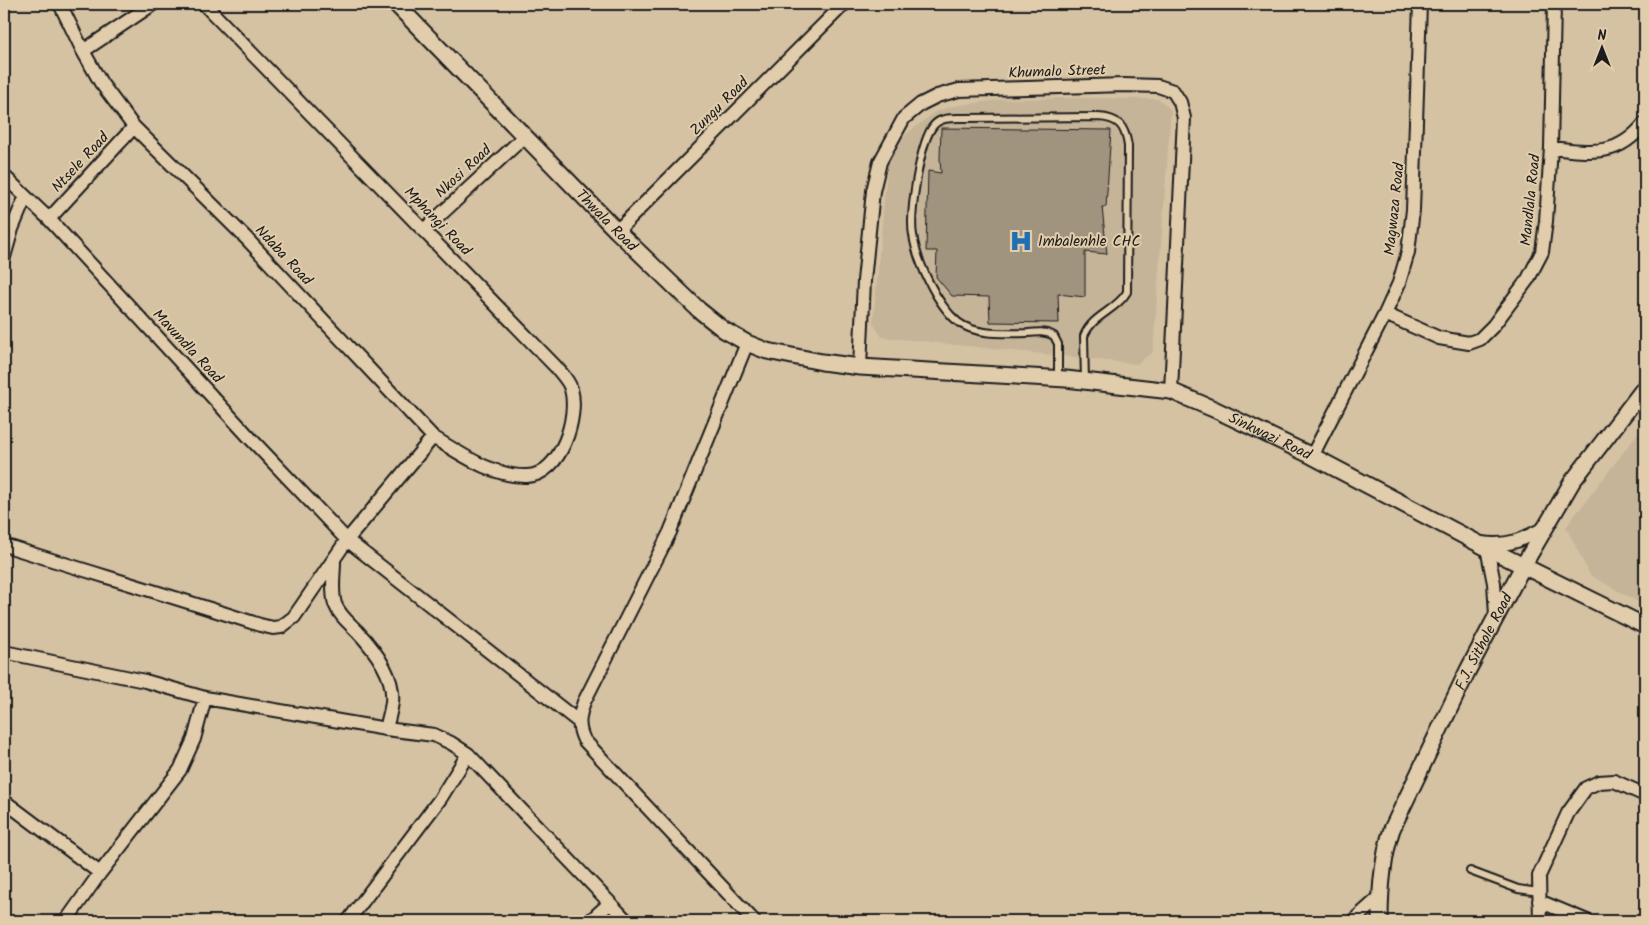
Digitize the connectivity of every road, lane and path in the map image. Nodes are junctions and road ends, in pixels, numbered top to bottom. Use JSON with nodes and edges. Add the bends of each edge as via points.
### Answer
{"nodes":[{"id":1,"x":60,"y":4,"type":"edge"},
{"id":2,"x":153,"y":4,"type":"edge"},
{"id":3,"x":204,"y":4,"type":"edge"},
{"id":4,"x":396,"y":4,"type":"edge"},
{"id":5,"x":844,"y":4,"type":"edge"},
{"id":6,"x":1420,"y":4,"type":"edge"},
{"id":7,"x":1554,"y":4,"type":"edge"},
{"id":8,"x":83,"y":51,"type":"junction"},
{"id":9,"x":1645,"y":124,"type":"edge"},
{"id":10,"x":134,"y":127,"type":"junction"},
{"id":11,"x":525,"y":136,"type":"junction"},
{"id":12,"x":1551,"y":148,"type":"junction"},
{"id":13,"x":4,"y":176,"type":"edge"},
{"id":14,"x":25,"y":198,"type":"junction"},
{"id":15,"x":49,"y":219,"type":"junction"},
{"id":16,"x":424,"y":230,"type":"junction"},
{"id":17,"x":617,"y":231,"type":"junction"},
{"id":18,"x":4,"y":257,"type":"edge"},
{"id":19,"x":1385,"y":314,"type":"junction"},
{"id":20,"x":747,"y":344,"type":"junction"},
{"id":21,"x":860,"y":367,"type":"junction"},
{"id":22,"x":1058,"y":379,"type":"junction"},
{"id":23,"x":1085,"y":382,"type":"junction"},
{"id":24,"x":1645,"y":387,"type":"edge"},
{"id":25,"x":1171,"y":390,"type":"junction"},
{"id":26,"x":432,"y":437,"type":"junction"},
{"id":27,"x":1312,"y":456,"type":"junction"},
{"id":28,"x":530,"y":476,"type":"joint"},
{"id":29,"x":1546,"y":527,"type":"junction"},
{"id":30,"x":348,"y":540,"type":"junction"},
{"id":31,"x":4,"y":545,"type":"edge"},
{"id":32,"x":1482,"y":545,"type":"junction"},
{"id":33,"x":334,"y":561,"type":"junction"},
{"id":34,"x":1523,"y":566,"type":"junction"},
{"id":35,"x":1496,"y":615,"type":"junction"},
{"id":36,"x":1645,"y":626,"type":"edge"},
{"id":37,"x":4,"y":652,"type":"edge"},
{"id":38,"x":205,"y":698,"type":"junction"},
{"id":39,"x":579,"y":722,"type":"junction"},
{"id":40,"x":386,"y":729,"type":"junction"},
{"id":41,"x":468,"y":754,"type":"junction"},
{"id":42,"x":1645,"y":795,"type":"edge"},
{"id":43,"x":4,"y":801,"type":"edge"},
{"id":44,"x":1470,"y":871,"type":"dead end"},
{"id":45,"x":100,"y":873,"type":"junction"},
{"id":46,"x":1380,"y":897,"type":"junction"},
{"id":47,"x":1539,"y":897,"type":"junction"},
{"id":48,"x":610,"y":903,"type":"junction"},
{"id":49,"x":66,"y":921,"type":"edge"},
{"id":50,"x":348,"y":921,"type":"edge"},
{"id":51,"x":590,"y":921,"type":"edge"},
{"id":52,"x":627,"y":921,"type":"edge"},
{"id":53,"x":754,"y":921,"type":"edge"},
{"id":54,"x":1353,"y":921,"type":"edge"},
{"id":55,"x":1380,"y":921,"type":"edge"},
{"id":56,"x":1540,"y":921,"type":"edge"},
{"id":57,"x":1587,"y":921,"type":"edge"}],
"edges":[{"from":1,"to":8,"type":"street","name":"Ndaba Road"},
{"from":2,"to":8,"type":"street"},
{"from":3,"to":16,"type":"street","name":"Mphangi Road"},
{"from":4,"to":11,"type":"street","name":"Thwala Road"},
{"from":5,"to":17,"type":"street","name":"Zungu Road"},
{"from":6,"to":19,"type":"street","name":"Magwaza Road","via":[[1413,210],[1408,252]]},
{"from":7,"to":12,"type":"street","name":"Mandlala Road"},
{"from":8,"to":10,"type":"street","name":"Ndaba Road","via":[[101,83]]},
{"from":9,"to":12,"type":"street","via":[[1636,135],[1618,147],[1586,152]]},
{"from":10,"to":15,"type":"street","name":"Ntsele Road"},
{"from":10,"to":26,"type":"street","name":"Ndaba Road","via":[[246,238]]},
{"from":11,"to":16,"type":"street","name":"Nkosi Road"},
{"from":11,"to":17,"type":"street","name":"Thwala Road"},
{"from":12,"to":19,"type":"street","name":"Mandlala Road","via":[[1542,252],[1528,279],[1480,340],[1469,343],[1439,338]]},
{"from":13,"to":14,"type":"street","name":"Mavundla Road"},
{"from":14,"to":15,"type":"street","name":"Mavundla Road"},
{"from":14,"to":18,"type":"street"},
{"from":15,"to":30,"type":"street","name":"Mavundla Road"},
{"from":16,"to":28,"type":"street","name":"Mphangi Road","via":[[571,386],[573,421],[568,438],[556,458]]},
{"from":17,"to":20,"type":"street","name":"Thwala Road","via":[[699,310]]},
{"from":19,"to":27,"type":"street","name":"Magwaza Road"},
{"from":20,"to":21,"type":"street","name":"Thwala Road","via":[[767,351]]},
{"from":20,"to":39,"type":"street","via":[[670,532],[584,702]]},
{"from":21,"to":22,"type":"street","name":"Sinkwazi Road"},
{"from":21,"to":25,"type":"street","name":"Khumalo Street","via":[[873,191],[880,162],[904,118],[921,104],[959,90],[1158,86],[1173,92],[1180,102],[1184,118]]},
{"from":22,"to":23,"type":"street","name":"Sinkwazi Road"},
{"from":22,"to":23,"type":"lane","via":[[1058,344],[1054,336],[1044,332],[966,328],[941,303],[922,266],[912,234],[912,207],[925,142],[938,121],[946,118],[1098,117],[1112,119],[1123,128],[1128,146],[1127,292],[1086,330]]},
{"from":23,"to":25,"type":"street","name":"Sinkwazi Road"},
{"from":24,"to":29,"type":"street","name":"F.J. Sithole Road","via":[[1572,482]]},
{"from":25,"to":27,"type":"street","name":"Sinkwazi Road"},
{"from":26,"to":28,"type":"street","name":"Ndaba Road","via":[[497,472]]},
{"from":26,"to":30,"type":"street"},
{"from":27,"to":32,"type":"street","name":"Sinkwazi Road"},
{"from":29,"to":32,"type":"street","via":[[1510,543]]},
{"from":29,"to":34,"type":"street","name":"F.J. Sithole Road"},
{"from":30,"to":33,"type":"street"},
{"from":30,"to":39,"type":"street","name":"Mavundla Road"},
{"from":31,"to":33,"type":"street","via":[[273,628],[281,627],[294,617]]},
{"from":32,"to":34,"type":"street","name":"Sinkwazi Road"},
{"from":32,"to":35,"type":"street","via":[[1494,583]]},
{"from":33,"to":40,"type":"street","via":[[335,604],[380,661],[391,682],[392,701]]},
{"from":34,"to":35,"type":"street","name":"F.J. Sithole Road"},
{"from":34,"to":36,"type":"street","name":"Sinkwazi Road"},
{"from":35,"to":46,"type":"street","name":"F.J. Sithole Road","via":[[1392,829]]},
{"from":37,"to":38,"type":"street","via":[[145,681]]},
{"from":38,"to":40,"type":"street"},
{"from":38,"to":45,"type":"street","via":[[194,739],[180,770]]},
{"from":39,"to":53,"type":"street","via":[[584,740]]},
{"from":40,"to":41,"type":"street","via":[[434,735]]},
{"from":41,"to":48,"type":"street"},
{"from":41,"to":50,"type":"street","via":[[440,799]]},
{"from":42,"to":47,"type":"street","via":[[1614,781],[1599,782],[1586,788],[1568,813],[1539,876]]},
{"from":43,"to":45,"type":"street"},
{"from":44,"to":47,"type":"lane"},
{"from":45,"to":49,"type":"street"},
{"from":46,"to":54,"type":"street"},
{"from":46,"to":55,"type":"street","name":"F.J. Sithole Road"},
{"from":47,"to":56,"type":"street"},
{"from":47,"to":57,"type":"street"},
{"from":48,"to":51,"type":"street"},
{"from":48,"to":52,"type":"street"}]}
